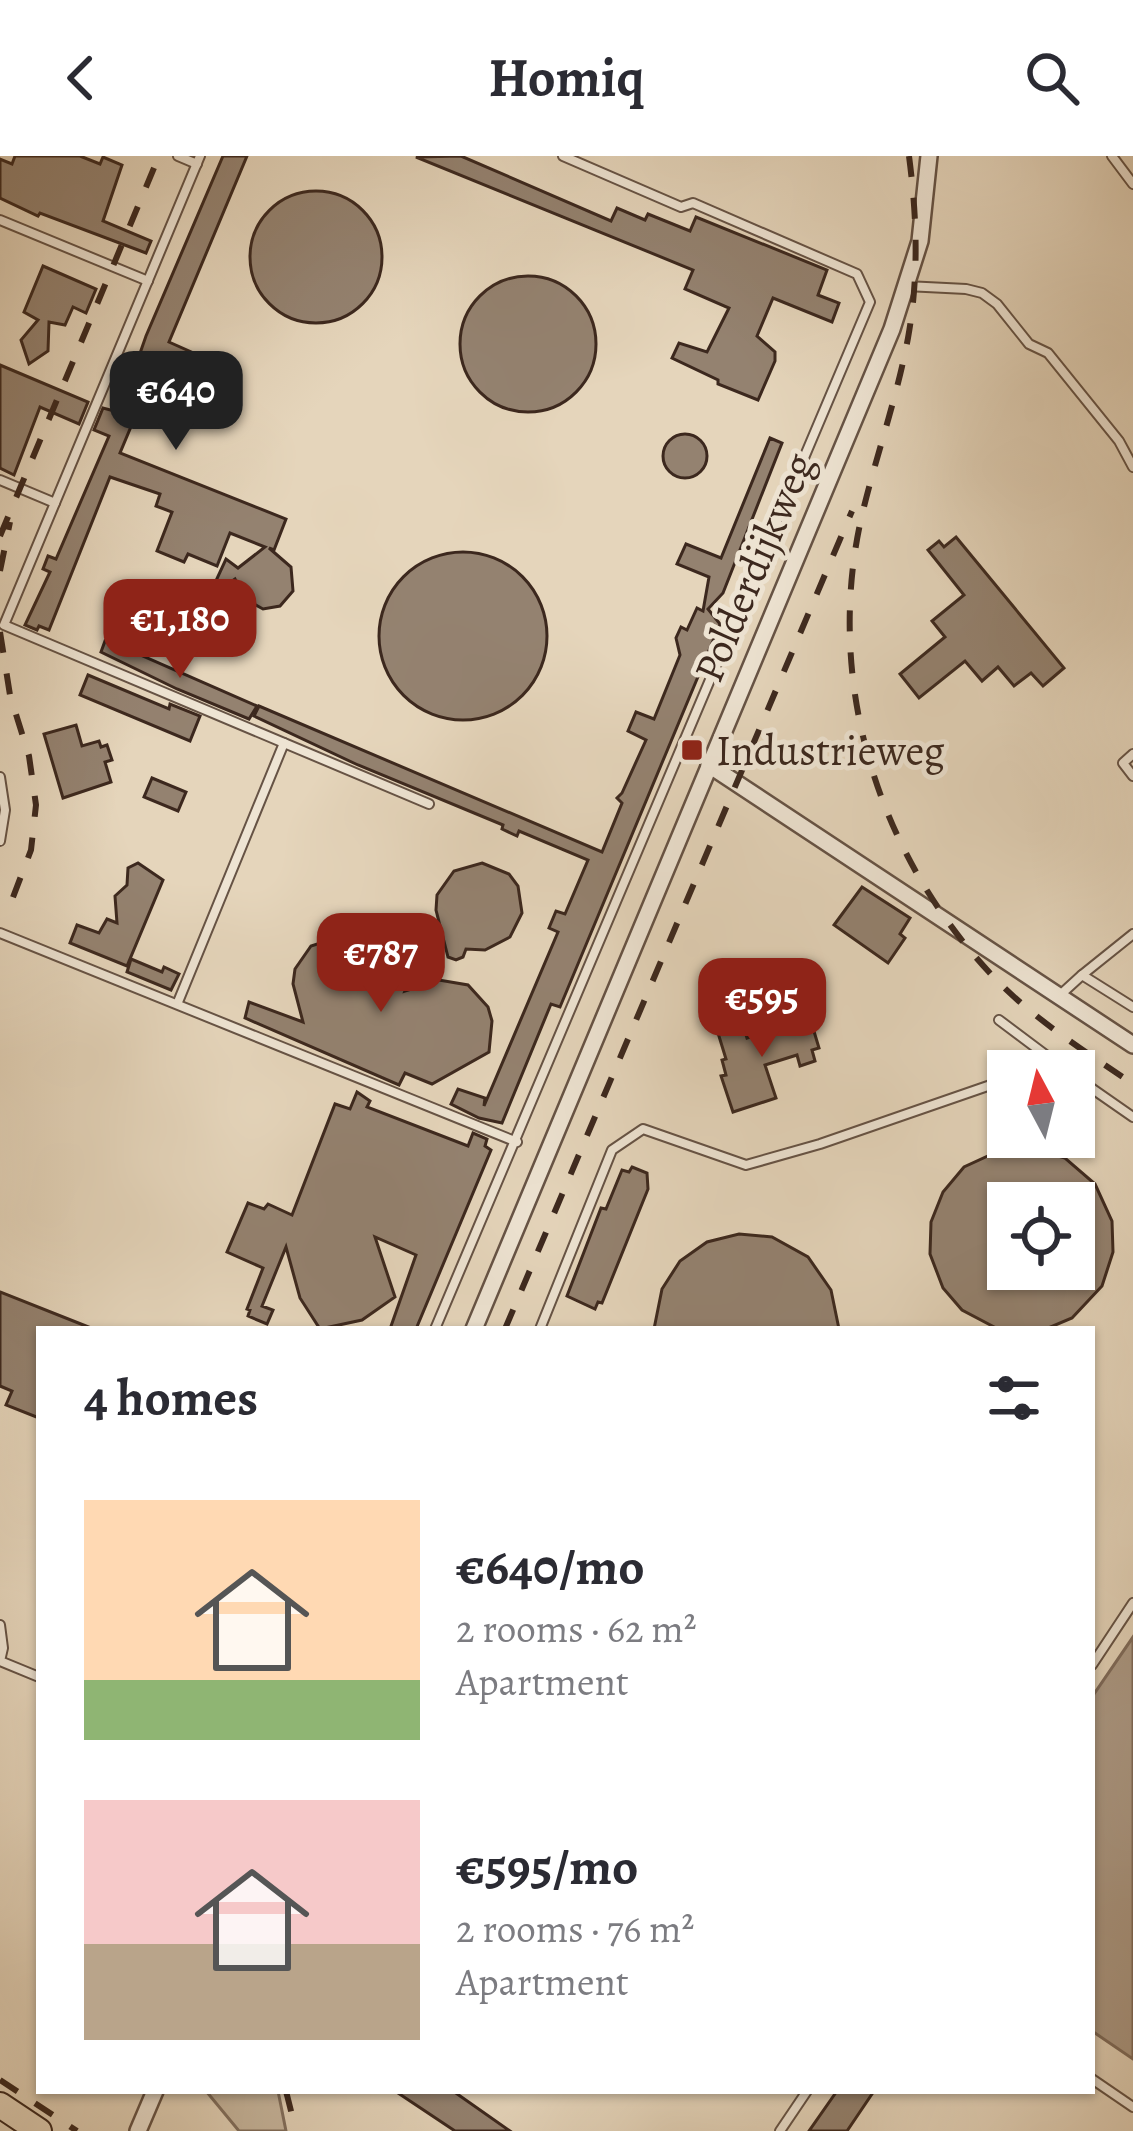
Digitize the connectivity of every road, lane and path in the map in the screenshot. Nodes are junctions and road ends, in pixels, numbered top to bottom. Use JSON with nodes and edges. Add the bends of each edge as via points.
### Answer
{"nodes":[{"id":1,"x":178,"y":156,"type":"edge"},
{"id":2,"x":563,"y":156,"type":"edge"},
{"id":3,"x":929,"y":156,"type":"edge"},
{"id":4,"x":1112,"y":156,"type":"edge"},
{"id":5,"x":198,"y":160,"type":"edge"},
{"id":6,"x":1133,"y":184,"type":"edge"},
{"id":7,"x":0,"y":220,"type":"edge"},
{"id":8,"x":148,"y":281,"type":"junction"},
{"id":9,"x":906,"y":286,"type":"junction"},
{"id":10,"x":1133,"y":467,"type":"edge"},
{"id":11,"x":0,"y":480,"type":"edge"},
{"id":12,"x":55,"y":503,"type":"junction"},
{"id":13,"x":4,"y":625,"type":"junction"},
{"id":14,"x":0,"y":636,"type":"edge"},
{"id":15,"x":284,"y":743,"type":"junction"},
{"id":16,"x":1133,"y":754,"type":"edge"},
{"id":17,"x":709,"y":765,"type":"junction"},
{"id":18,"x":1133,"y":776,"type":"edge"},
{"id":19,"x":0,"y":777,"type":"edge"},
{"id":20,"x":429,"y":803,"type":"dead end"},
{"id":21,"x":0,"y":841,"type":"edge"},
{"id":22,"x":0,"y":933,"type":"edge"},
{"id":23,"x":1133,"y":934,"type":"edge"},
{"id":24,"x":1082,"y":975,"type":"junction"},
{"id":25,"x":1058,"y":995,"type":"junction"},
{"id":26,"x":178,"y":1002,"type":"junction"},
{"id":27,"x":1133,"y":1007,"type":"edge"},
{"id":28,"x":999,"y":1020,"type":"dead end"},
{"id":29,"x":1133,"y":1045,"type":"edge"},
{"id":30,"x":1039,"y":1050,"type":"edge"},
{"id":31,"x":987,"y":1085,"type":"edge"},
{"id":32,"x":1095,"y":1090,"type":"edge"},
{"id":33,"x":1133,"y":1117,"type":"edge"},
{"id":34,"x":517,"y":1142,"type":"junction"},
{"id":35,"x":436,"y":1326,"type":"edge"},
{"id":36,"x":475,"y":1326,"type":"edge"},
{"id":37,"x":541,"y":1326,"type":"edge"},
{"id":38,"x":1133,"y":1603,"type":"edge"},
{"id":39,"x":0,"y":1625,"type":"edge"},
{"id":40,"x":1095,"y":1660,"type":"edge"},
{"id":41,"x":0,"y":1661,"type":"edge"},
{"id":42,"x":36,"y":1676,"type":"edge"},
{"id":43,"x":1095,"y":2081,"type":"edge"},
{"id":44,"x":154,"y":2094,"type":"edge"},
{"id":45,"x":805,"y":2094,"type":"edge"},
{"id":46,"x":0,"y":2105,"type":"edge"},
{"id":47,"x":1133,"y":2107,"type":"edge"},
{"id":48,"x":39,"y":2131,"type":"edge"},
{"id":49,"x":138,"y":2131,"type":"edge"},
{"id":50,"x":780,"y":2131,"type":"edge"}],
"edges":[{"from":1,"to":5,"type":"lane"},
{"from":2,"to":34,"type":"lane","via":[[857,274],[870,302]]},
{"from":3,"to":9,"type":"street","name":"Polderdijkweg"},
{"from":4,"to":6,"type":"lane"},
{"from":5,"to":8,"type":"lane"},
{"from":7,"to":8,"type":"lane"},
{"from":8,"to":12,"type":"lane"},
{"from":9,"to":10,"type":"lane","via":[[966,289],[997,304],[1029,344],[1048,353]]},
{"from":9,"to":17,"type":"street","name":"Polderdijkweg"},
{"from":11,"to":12,"type":"lane"},
{"from":12,"to":13,"type":"lane"},
{"from":13,"to":14,"type":"lane"},
{"from":13,"to":15,"type":"lane"},
{"from":15,"to":20,"type":"lane"},
{"from":15,"to":26,"type":"lane"},
{"from":16,"to":18,"type":"lane","via":[[1123,763]]},
{"from":17,"to":25,"type":"street"},
{"from":17,"to":36,"type":"street","name":"Polderdijkweg"},
{"from":19,"to":21,"type":"lane"},
{"from":22,"to":26,"type":"lane"},
{"from":23,"to":24,"type":"lane"},
{"from":24,"to":25,"type":"lane"},
{"from":24,"to":27,"type":"lane"},
{"from":25,"to":29,"type":"street"},
{"from":26,"to":34,"type":"lane"},
{"from":28,"to":30,"type":"lane"},
{"from":31,"to":37,"type":"lane","via":[[746,1165],[643,1129],[612,1150]]},
{"from":32,"to":33,"type":"lane"},
{"from":34,"to":35,"type":"lane"},
{"from":38,"to":40,"type":"lane"},
{"from":39,"to":41,"type":"lane"},
{"from":41,"to":42,"type":"lane"},
{"from":43,"to":47,"type":"lane"},
{"from":44,"to":49,"type":"street"},
{"from":45,"to":50,"type":"lane"},
{"from":46,"to":48,"type":"main road"}]}
